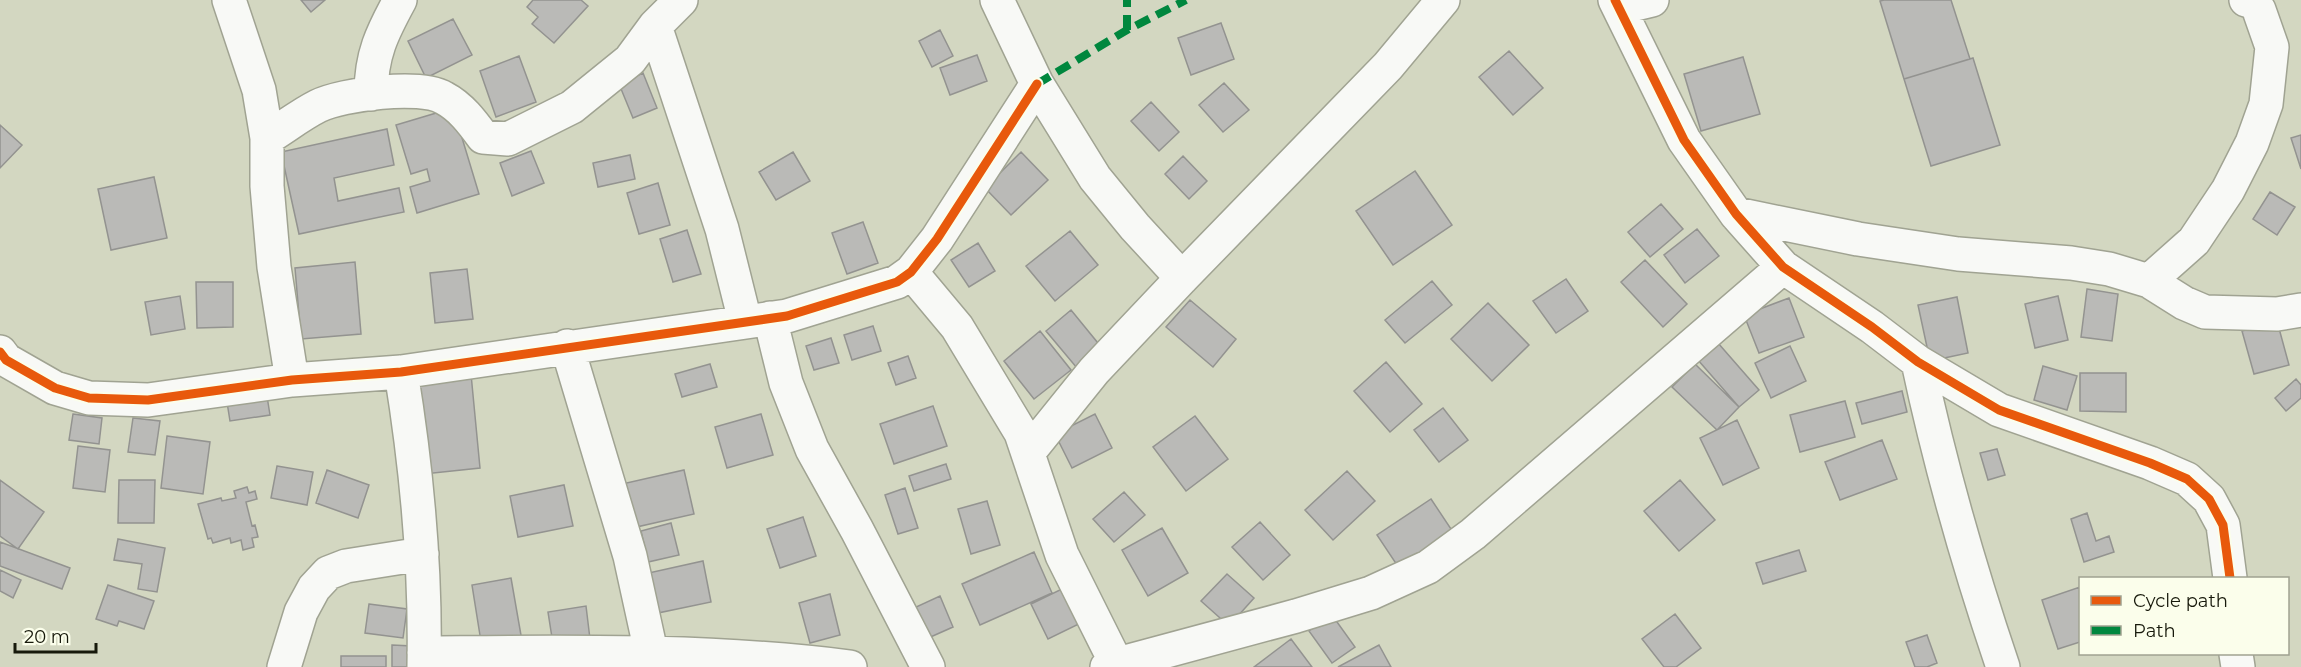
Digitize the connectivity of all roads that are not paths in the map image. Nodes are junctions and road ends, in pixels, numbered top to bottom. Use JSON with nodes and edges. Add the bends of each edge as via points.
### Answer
{"nodes":[{"id":1,"x":229,"y":0,"type":"edge"},
{"id":2,"x":400,"y":0,"type":"edge"},
{"id":3,"x":997,"y":0,"type":"edge"},
{"id":4,"x":1443,"y":0,"type":"edge"},
{"id":5,"x":1652,"y":0,"type":"edge"},
{"id":6,"x":2254,"y":1,"type":"edge"},
{"id":7,"x":1617,"y":4,"type":"edge"},
{"id":8,"x":662,"y":11,"type":"edge"},
{"id":9,"x":1037,"y":84,"type":"junction"},
{"id":10,"x":371,"y":94,"type":"junction"},
{"id":11,"x":267,"y":138,"type":"junction"},
{"id":12,"x":1736,"y":214,"type":"junction"},
{"id":13,"x":1783,"y":267,"type":"junction"},
{"id":14,"x":911,"y":272,"type":"junction"},
{"id":15,"x":1182,"y":278,"type":"junction"},
{"id":16,"x":2149,"y":281,"type":"junction"},
{"id":17,"x":2301,"y":310,"type":"edge"},
{"id":18,"x":757,"y":320,"type":"junction"},
{"id":19,"x":567,"y":346,"type":"junction"},
{"id":20,"x":0,"y":352,"type":"edge"},
{"id":21,"x":1918,"y":362,"type":"junction"},
{"id":22,"x":401,"y":372,"type":"junction"},
{"id":23,"x":292,"y":380,"type":"junction"},
{"id":24,"x":1028,"y":453,"type":"junction"},
{"id":25,"x":422,"y":554,"type":"junction"},
{"id":26,"x":2230,"y":577,"type":"edge"},
{"id":27,"x":651,"y":652,"type":"junction"},
{"id":28,"x":424,"y":660,"type":"edge"},
{"id":29,"x":799,"y":664,"type":"edge"},
{"id":30,"x":1114,"y":666,"type":"edge"},
{"id":31,"x":284,"y":667,"type":"edge"},
{"id":32,"x":850,"y":667,"type":"edge"},
{"id":33,"x":928,"y":667,"type":"edge"},
{"id":34,"x":2004,"y":667,"type":"edge"}],
"edges":[{"from":1,"to":11,"type":"street","via":[[259,90]]},
{"from":2,"to":10,"type":"street","via":[[378,45],[371,69]]},
{"from":3,"to":9,"type":"street"},
{"from":4,"to":15,"type":"street","via":[[1388,66]]},
{"from":5,"to":7,"type":"street"},
{"from":6,"to":16,"type":"street","via":[[2272,47],[2266,104],[2252,143],[2228,190],[2194,241]]},
{"from":7,"to":12,"type":"street","via":[[1684,140]]},
{"from":8,"to":10,"type":"street","via":[[630,60],[572,107],[508,139],[483,137],[466,114],[443,97],[412,91]]},
{"from":8,"to":18,"type":"street","via":[[722,229]]},
{"from":9,"to":14,"type":"street","via":[[937,239]]},
{"from":9,"to":15,"type":"street","via":[[1095,178]]},
{"from":10,"to":11,"type":"street","via":[[319,105]]},
{"from":11,"to":23,"type":"street","via":[[274,267]]},
{"from":12,"to":13,"type":"street"},
{"from":12,"to":16,"type":"street","via":[[1958,254],[2109,269]]},
{"from":13,"to":21,"type":"street"},
{"from":13,"to":30,"type":"street","via":[[1473,534],[1428,567],[1371,593]]},
{"from":14,"to":18,"type":"street","via":[[897,282],[856,296],[787,316]]},
{"from":14,"to":24,"type":"street","via":[[957,327],[1021,433]]},
{"from":15,"to":24,"type":"street","via":[[1094,371]]},
{"from":16,"to":17,"type":"street","via":[[2205,312],[2277,314]]},
{"from":18,"to":19,"type":"street"},
{"from":18,"to":33,"type":"street","via":[[812,449]]},
{"from":19,"to":22,"type":"street"},
{"from":19,"to":27,"type":"street","via":[[630,556]]},
{"from":20,"to":23,"type":"street","via":[[6,360],[55,388],[89,398],[148,400]]},
{"from":21,"to":26,"type":"street","via":[[1999,410],[2187,479],[2209,499],[2223,525]]},
{"from":21,"to":34,"type":"street","via":[[1938,454],[1977,590]]},
{"from":22,"to":23,"type":"street"},
{"from":22,"to":25,"type":"street"},
{"from":24,"to":30,"type":"street","via":[[1062,555]]},
{"from":25,"to":28,"type":"street"},
{"from":25,"to":31,"type":"street","via":[[346,566],[328,573],[301,612]]},
{"from":27,"to":28,"type":"street"},
{"from":27,"to":29,"type":"street"},
{"from":29,"to":32,"type":"street"}]}
